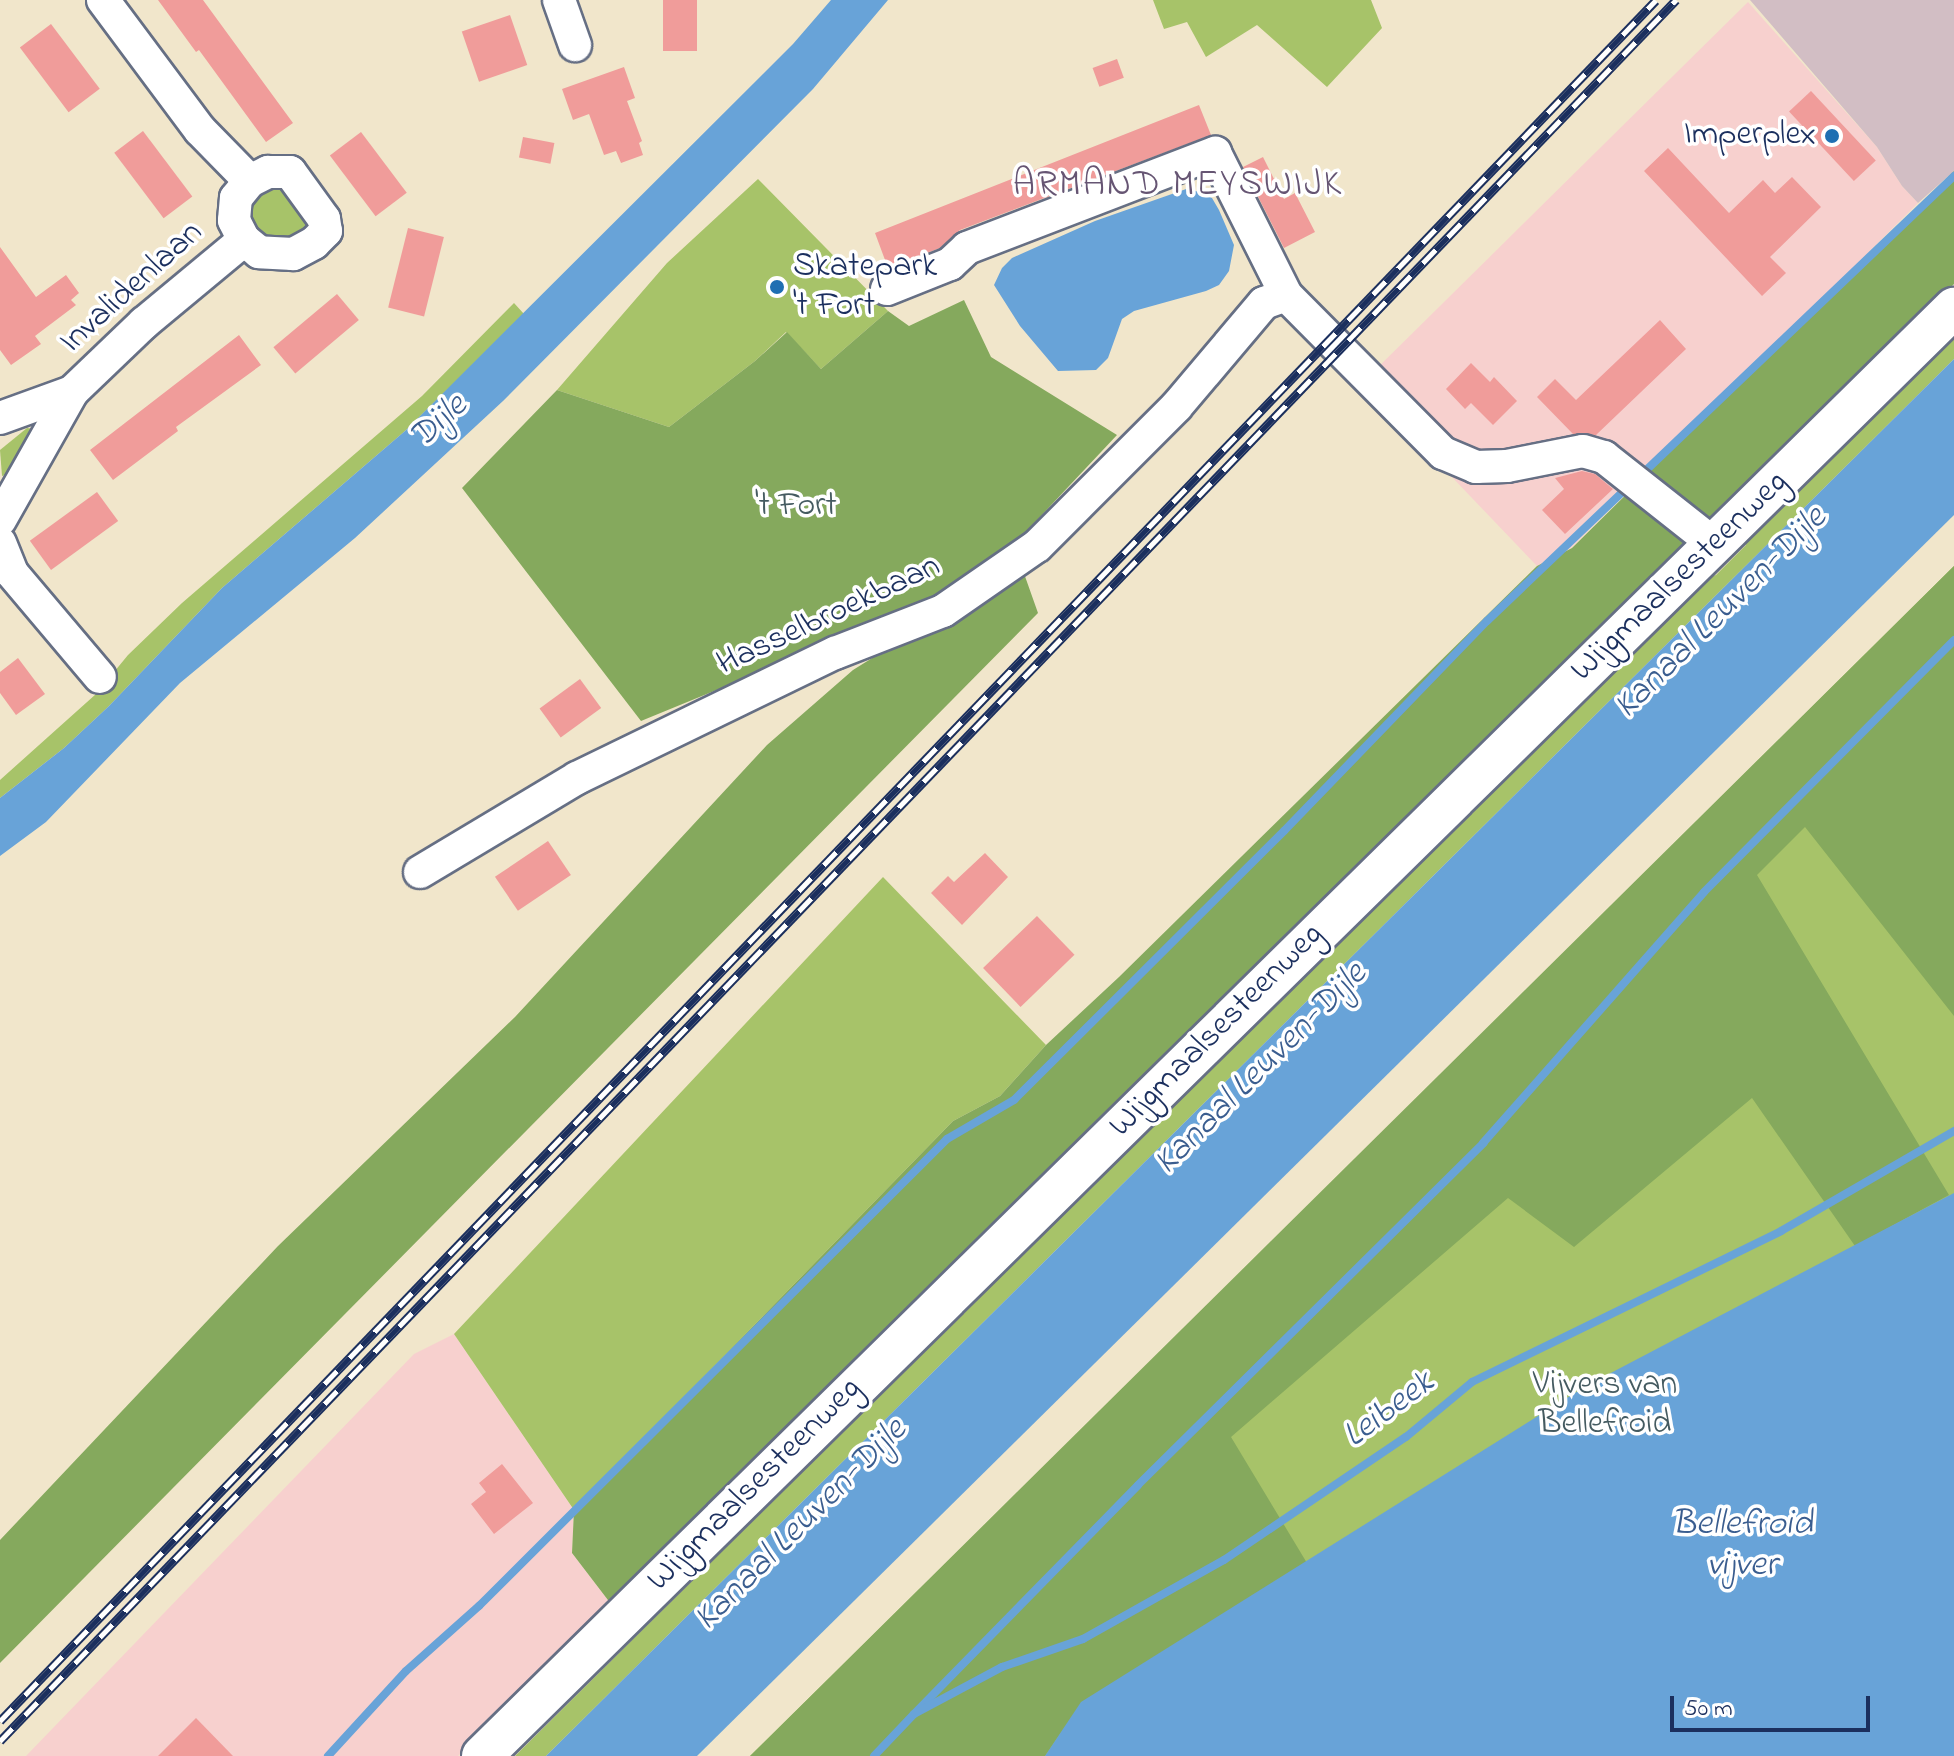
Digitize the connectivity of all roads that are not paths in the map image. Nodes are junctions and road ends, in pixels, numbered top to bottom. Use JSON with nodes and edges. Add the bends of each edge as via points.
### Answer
{"nodes":[{"id":1,"x":103,"y":0,"type":"edge"},
{"id":2,"x":559,"y":0,"type":"edge"},
{"id":3,"x":575,"y":45,"type":"dead end"},
{"id":4,"x":250,"y":181,"type":"junction"},
{"id":5,"x":244,"y":240,"type":"junction"},
{"id":6,"x":887,"y":289,"type":"dead end"},
{"id":7,"x":1286,"y":295,"type":"junction"},
{"id":8,"x":1954,"y":308,"type":"edge"},
{"id":9,"x":72,"y":392,"type":"junction"},
{"id":10,"x":0,"y":418,"type":"edge"},
{"id":11,"x":0,"y":520,"type":"edge"},
{"id":12,"x":0,"y":543,"type":"edge"},
{"id":13,"x":1713,"y":543,"type":"junction"},
{"id":14,"x":100,"y":677,"type":"dead end"},
{"id":15,"x":420,"y":872,"type":"dead end"},
{"id":16,"x":482,"y":1756,"type":"edge"}],
"edges":[{"from":1,"to":4,"type":"street","via":[[200,130]]},
{"from":2,"to":3,"type":"street"},
{"from":4,"to":5,"type":"street","name":"Invalidenlaan","via":[[236,198],[234,220]]},
{"from":4,"to":5,"type":"street","name":"Invalidenlaan","via":[[268,172],[290,172],[324,219],[326,231],[293,254],[259,252]]},
{"from":5,"to":9,"type":"street","name":"Invalidenlaan","via":[[144,323]]},
{"from":6,"to":7,"type":"street","via":[[950,264],[967,248],[1215,153]]},
{"from":7,"to":13,"type":"street","via":[[1443,453],[1476,467],[1583,451],[1622,467]]},
{"from":7,"to":15,"type":"street","name":"Hasselbroekbaan","via":[[1264,303],[1176,407],[1037,546],[943,611],[835,653],[577,778]]},
{"from":8,"to":13,"type":"street","name":"Wijgmaalsesteenweg"},
{"from":9,"to":10,"type":"street","name":"Invalidenlaan"},
{"from":9,"to":11,"type":"street","name":"Invalidenlaan"},
{"from":12,"to":14,"type":"street","via":[[12,573]]},
{"from":13,"to":16,"type":"street","name":"Wijgmaalsesteenweg"}]}
